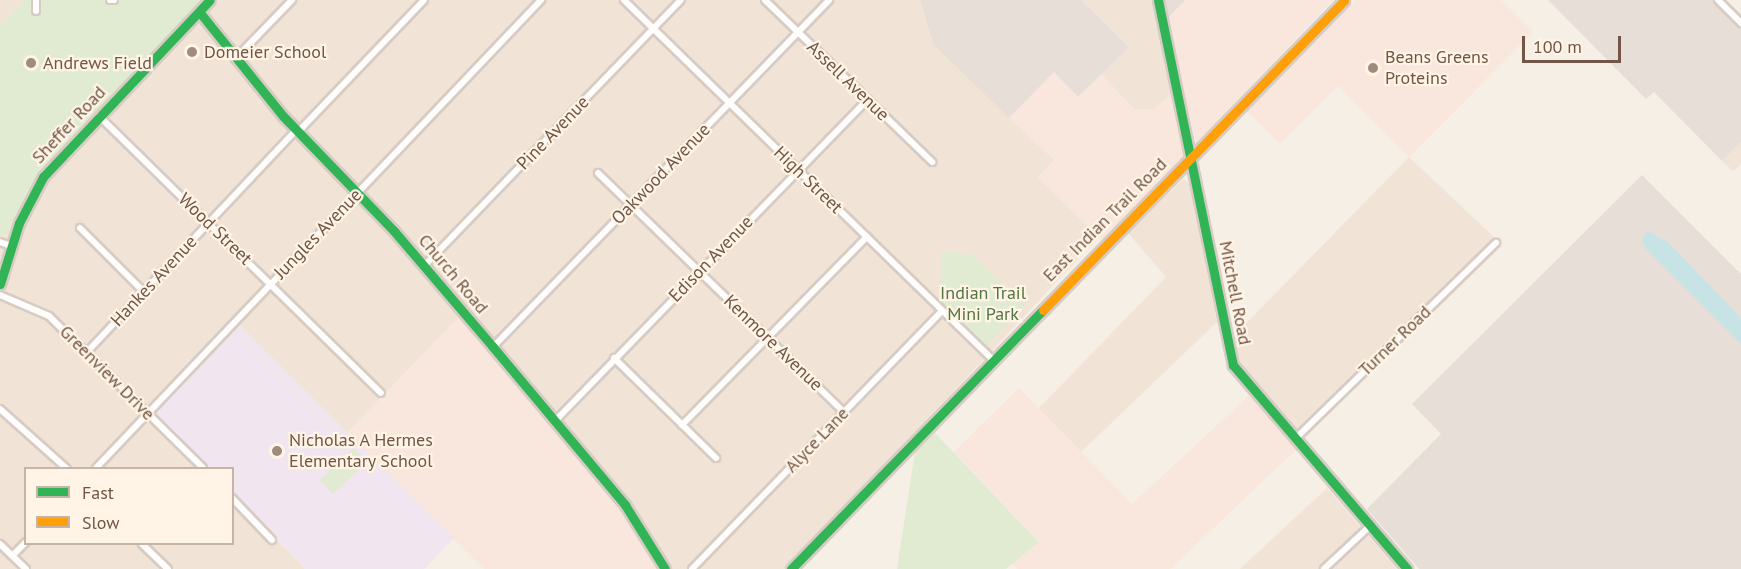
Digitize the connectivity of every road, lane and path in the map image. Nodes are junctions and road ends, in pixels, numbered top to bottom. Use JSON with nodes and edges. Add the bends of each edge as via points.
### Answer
{"nodes":[{"id":1,"x":36,"y":0,"type":"edge"},
{"id":2,"x":210,"y":0,"type":"edge"},
{"id":3,"x":292,"y":0,"type":"edge"},
{"id":4,"x":424,"y":0,"type":"edge"},
{"id":5,"x":541,"y":0,"type":"edge"},
{"id":6,"x":624,"y":0,"type":"edge"},
{"id":7,"x":681,"y":0,"type":"edge"},
{"id":8,"x":765,"y":0,"type":"edge"},
{"id":9,"x":829,"y":0,"type":"edge"},
{"id":10,"x":1158,"y":0,"type":"edge"},
{"id":11,"x":1344,"y":0,"type":"edge"},
{"id":12,"x":1718,"y":0,"type":"edge"},
{"id":13,"x":36,"y":11,"type":"dead end"},
{"id":14,"x":201,"y":14,"type":"junction"},
{"id":15,"x":1741,"y":23,"type":"edge"},
{"id":16,"x":653,"y":29,"type":"junction"},
{"id":17,"x":798,"y":32,"type":"junction"},
{"id":18,"x":235,"y":59,"type":"junction"},
{"id":19,"x":868,"y":99,"type":"junction"},
{"id":20,"x":729,"y":103,"type":"junction"},
{"id":21,"x":98,"y":116,"type":"junction"},
{"id":22,"x":297,"y":131,"type":"junction"},
{"id":23,"x":1191,"y":156,"type":"junction"},
{"id":24,"x":932,"y":162,"type":"dead end"},
{"id":25,"x":798,"y":170,"type":"junction"},
{"id":26,"x":598,"y":173,"type":"dead end"},
{"id":27,"x":358,"y":193,"type":"junction"},
{"id":28,"x":631,"y":205,"type":"junction"},
{"id":29,"x":209,"y":223,"type":"junction"},
{"id":30,"x":80,"y":228,"type":"dead end"},
{"id":31,"x":867,"y":237,"type":"junction"},
{"id":32,"x":0,"y":242,"type":"edge"},
{"id":33,"x":1496,"y":243,"type":"dead end"},
{"id":34,"x":11,"y":246,"type":"junction"},
{"id":35,"x":424,"y":265,"type":"junction"},
{"id":36,"x":699,"y":271,"type":"junction"},
{"id":37,"x":270,"y":283,"type":"junction"},
{"id":38,"x":0,"y":284,"type":"edge"},
{"id":39,"x":144,"y":292,"type":"junction"},
{"id":40,"x":0,"y":295,"type":"edge"},
{"id":41,"x":942,"y":311,"type":"junction"},
{"id":42,"x":768,"y":338,"type":"junction"},
{"id":43,"x":493,"y":347,"type":"junction"},
{"id":44,"x":87,"y":352,"type":"junction"},
{"id":45,"x":615,"y":358,"type":"junction"},
{"id":46,"x":992,"y":359,"type":"junction"},
{"id":47,"x":381,"y":393,"type":"dead end"},
{"id":48,"x":0,"y":409,"type":"edge"},
{"id":49,"x":844,"y":412,"type":"junction"},
{"id":50,"x":148,"y":414,"type":"junction"},
{"id":51,"x":555,"y":421,"type":"junction"},
{"id":52,"x":682,"y":425,"type":"junction"},
{"id":53,"x":1294,"y":439,"type":"junction"},
{"id":54,"x":716,"y":458,"type":"dead end"},
{"id":55,"x":65,"y":467,"type":"edge"},
{"id":56,"x":97,"y":467,"type":"edge"},
{"id":57,"x":202,"y":467,"type":"edge"},
{"id":58,"x":234,"y":500,"type":"edge"},
{"id":59,"x":1370,"y":526,"type":"junction"},
{"id":60,"x":272,"y":540,"type":"dead end"},
{"id":61,"x":0,"y":544,"type":"edge"},
{"id":62,"x":24,"y":544,"type":"edge"},
{"id":63,"x":144,"y":545,"type":"edge"},
{"id":64,"x":12,"y":556,"type":"junction"},
{"id":65,"x":26,"y":569,"type":"edge"},
{"id":66,"x":168,"y":569,"type":"edge"},
{"id":67,"x":665,"y":569,"type":"edge"},
{"id":68,"x":692,"y":569,"type":"edge"},
{"id":69,"x":791,"y":569,"type":"edge"},
{"id":70,"x":1324,"y":569,"type":"edge"},
{"id":71,"x":1407,"y":569,"type":"edge"}],
"edges":[{"from":1,"to":13,"type":"street"},
{"from":2,"to":14,"type":"street","name":"Sheffer Road"},
{"from":3,"to":18,"type":"street"},
{"from":4,"to":22,"type":"street","name":"Hankes Avenue"},
{"from":5,"to":27,"type":"street","name":"Jungles Avenue"},
{"from":6,"to":16,"type":"street","name":"High Street"},
{"from":7,"to":16,"type":"street","name":"Pine Avenue"},
{"from":8,"to":17,"type":"street","name":"Assell Avenue"},
{"from":9,"to":17,"type":"street","name":"Oakwood Avenue"},
{"from":10,"to":23,"type":"street","name":"Mitchell Road"},
{"from":11,"to":23,"type":"street","name":"East Indian Trail Road"},
{"from":12,"to":15,"type":"street"},
{"from":14,"to":18,"type":"street","name":"Church Road"},
{"from":14,"to":21,"type":"street","name":"Sheffer Road"},
{"from":16,"to":20,"type":"street","name":"High Street"},
{"from":16,"to":35,"type":"street","name":"Pine Avenue"},
{"from":17,"to":19,"type":"street","name":"Assell Avenue"},
{"from":17,"to":20,"type":"street","name":"Oakwood Avenue"},
{"from":18,"to":22,"type":"street","name":"Church Road"},
{"from":19,"to":24,"type":"street","name":"Assell Avenue"},
{"from":19,"to":25,"type":"street","name":"Edison Avenue"},
{"from":20,"to":25,"type":"street","name":"High Street"},
{"from":20,"to":28,"type":"street","name":"Oakwood Avenue"},
{"from":21,"to":29,"type":"street","name":"Wood Street"},
{"from":21,"to":34,"type":"street","name":"Sheffer Road","via":[[43,177]]},
{"from":22,"to":27,"type":"street","name":"Church Road"},
{"from":22,"to":29,"type":"street","name":"Hankes Avenue"},
{"from":23,"to":46,"type":"street","name":"East Indian Trail Road"},
{"from":23,"to":53,"type":"street","name":"Mitchell Road","via":[[1233,366]]},
{"from":25,"to":31,"type":"street","name":"High Street"},
{"from":25,"to":36,"type":"street","name":"Edison Avenue"},
{"from":26,"to":28,"type":"street","name":"Kenmore Avenue"},
{"from":27,"to":35,"type":"street","name":"Church Road"},
{"from":27,"to":37,"type":"street","name":"Jungles Avenue"},
{"from":28,"to":36,"type":"street","name":"Kenmore Avenue"},
{"from":28,"to":43,"type":"street","name":"Oakwood Avenue"},
{"from":29,"to":37,"type":"street","name":"Wood Street"},
{"from":29,"to":39,"type":"street","name":"Hankes Avenue"},
{"from":30,"to":39,"type":"street"},
{"from":31,"to":41,"type":"street","name":"High Street"},
{"from":31,"to":42,"type":"street"},
{"from":32,"to":34,"type":"street"},
{"from":33,"to":53,"type":"street","name":"Turner Road"},
{"from":34,"to":38,"type":"street","name":"Sheffer Road"},
{"from":35,"to":43,"type":"street","name":"Church Road"},
{"from":36,"to":42,"type":"street","name":"Kenmore Avenue"},
{"from":36,"to":45,"type":"street","name":"Edison Avenue"},
{"from":37,"to":47,"type":"street","name":"Wood Street"},
{"from":37,"to":50,"type":"street","name":"Jungles Avenue"},
{"from":39,"to":44,"type":"street","name":"Hankes Avenue"},
{"from":40,"to":44,"type":"street","name":"Greenview Drive","via":[[41,309]]},
{"from":41,"to":46,"type":"street","name":"High Street"},
{"from":41,"to":49,"type":"street","name":"Alyce Lane"},
{"from":42,"to":49,"type":"street","name":"Kenmore Avenue"},
{"from":42,"to":52,"type":"street"},
{"from":43,"to":51,"type":"street","name":"Church Road"},
{"from":44,"to":50,"type":"street","name":"Greenview Drive"},
{"from":45,"to":51,"type":"street","name":"Edison Avenue"},
{"from":45,"to":52,"type":"street"},
{"from":46,"to":69,"type":"street","name":"East Indian Trail Road"},
{"from":48,"to":55,"type":"street"},
{"from":49,"to":68,"type":"street","name":"Alyce Lane"},
{"from":50,"to":56,"type":"street","name":"Jungles Avenue"},
{"from":50,"to":57,"type":"street","name":"Greenview Drive"},
{"from":51,"to":67,"type":"street","name":"Church Road","via":[[625,506]]},
{"from":52,"to":54,"type":"street"},
{"from":53,"to":59,"type":"street","name":"Mitchell Road"},
{"from":58,"to":60,"type":"street"},
{"from":59,"to":70,"type":"street"},
{"from":59,"to":71,"type":"street","name":"Mitchell Road"},
{"from":61,"to":64,"type":"street"},
{"from":62,"to":64,"type":"street"},
{"from":63,"to":66,"type":"street"},
{"from":64,"to":65,"type":"street"}]}
